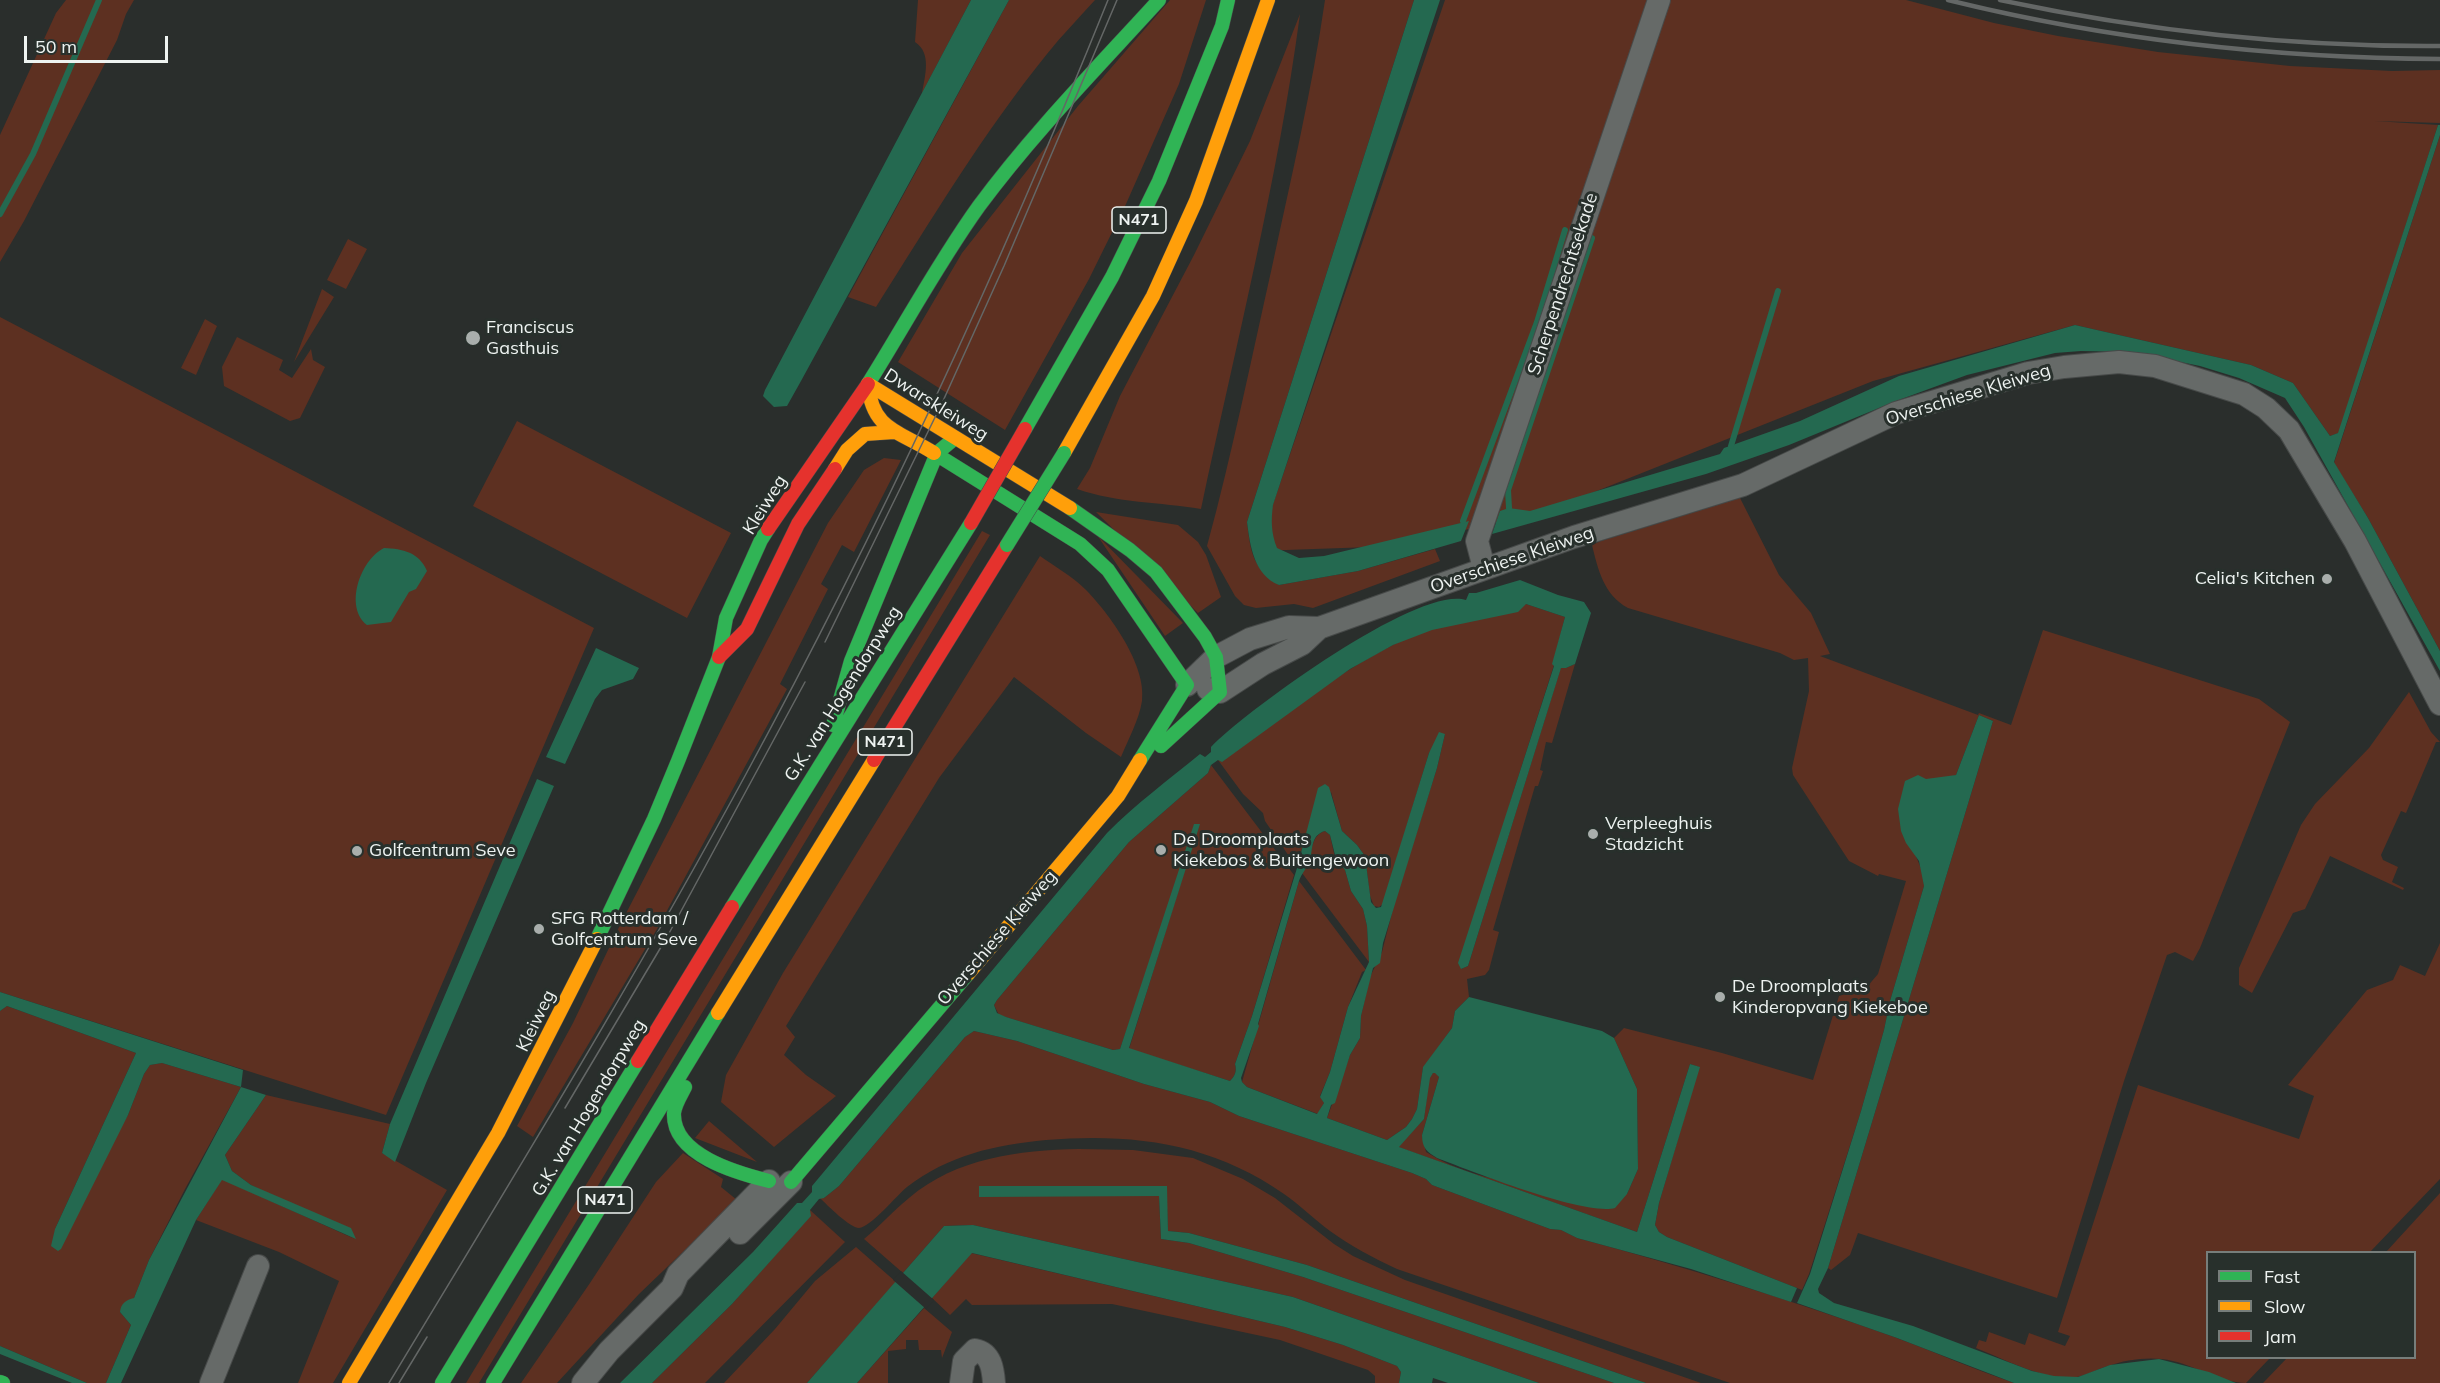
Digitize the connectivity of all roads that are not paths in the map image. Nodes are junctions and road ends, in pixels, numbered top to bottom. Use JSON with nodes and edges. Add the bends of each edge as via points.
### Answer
{"nodes":[{"id":1,"x":1159,"y":0,"type":"edge"},
{"id":2,"x":1228,"y":0,"type":"edge"},
{"id":3,"x":1268,"y":0,"type":"edge"},
{"id":4,"x":1659,"y":0,"type":"edge"},
{"id":5,"x":868,"y":384,"type":"junction"},
{"id":6,"x":894,"y":432,"type":"junction"},
{"id":7,"x":955,"y":438,"type":"junction"},
{"id":8,"x":937,"y":453,"type":"junction"},
{"id":9,"x":1484,"y":568,"type":"junction"},
{"id":10,"x":1319,"y":628,"type":"junction"},
{"id":11,"x":719,"y":657,"type":"junction"},
{"id":12,"x":1216,"y":657,"type":"junction"},
{"id":13,"x":1187,"y":685,"type":"junction"},
{"id":14,"x":1220,"y":692,"type":"junction"},
{"id":15,"x":2440,"y":704,"type":"edge"},
{"id":16,"x":826,"y":753,"type":"junction"},
{"id":17,"x":1135,"y":770,"type":"junction"},
{"id":18,"x":717,"y":1017,"type":"junction"},
{"id":19,"x":781,"y":1175,"type":"junction"},
{"id":20,"x":258,"y":1266,"type":"dead end"},
{"id":21,"x":210,"y":1383,"type":"edge"},
{"id":22,"x":349,"y":1383,"type":"edge"},
{"id":23,"x":442,"y":1383,"type":"edge"},
{"id":24,"x":493,"y":1383,"type":"edge"},
{"id":25,"x":583,"y":1383,"type":"edge"},
{"id":26,"x":961,"y":1383,"type":"edge"},
{"id":27,"x":994,"y":1383,"type":"edge"}],
"edges":[{"from":1,"to":5,"type":"main road","name":"Kleiweg","via":[[994,186]]},
{"from":2,"to":16,"type":"main road","name":"G.K. van Hogendorpweg","number":"N471","bridge":true,"via":[[1222,26],[1159,181],[1112,278],[971,523]]},
{"from":3,"to":18,"type":"main road","number":"N471","bridge":true,"via":[[1200,190],[1153,296],[1064,453]]},
{"from":4,"to":9,"type":"street","name":"Scherpendrechtsekade","via":[[1477,541]]},
{"from":5,"to":6,"type":"main road","name":"Dwarskleiweg","via":[[872,411]]},
{"from":5,"to":7,"type":"main road","name":"Dwarskleiweg"},
{"from":5,"to":11,"type":"main road","name":"Kleiweg","via":[[761,540],[726,618]]},
{"from":6,"to":8,"type":"main road","name":"Dwarskleiweg"},
{"from":6,"to":11,"type":"main road","name":"Kleiweg","via":[[865,434],[847,450],[798,524],[747,629]]},
{"from":7,"to":8,"type":"main road"},
{"from":7,"to":12,"type":"main road","name":"Dwarskleiweg","via":[[1130,550],[1156,572]]},
{"from":8,"to":13,"type":"main road","name":"Dwarskleiweg","via":[[1080,544],[1108,570]]},
{"from":8,"to":16,"type":"main road","via":[[850,661]]},
{"from":9,"to":10,"type":"street","name":"Overschiese Kleiweg"},
{"from":9,"to":15,"type":"street","name":"Overschiese Kleiweg","via":[[1743,485],[1896,413],[2028,373],[2119,362],[2155,366],[2244,394],[2289,430],[2355,542]]},
{"from":10,"to":12,"type":"street","name":"Overschiese Kleiweg","via":[[1289,627],[1250,639]]},
{"from":10,"to":14,"type":"street","name":"Overschiese Kleiweg","via":[[1302,644]]},
{"from":11,"to":22,"type":"main road","name":"Kleiweg","via":[[654,819],[541,1052],[488,1151]]},
{"from":12,"to":13,"type":"street","name":"Overschiese Kleiweg"},
{"from":12,"to":14,"type":"main road","name":"Dwarskleiweg"},
{"from":13,"to":14,"type":"street"},
{"from":13,"to":17,"type":"main road","name":"Overschiese Kleiweg"},
{"from":14,"to":17,"type":"main road","name":"Overschiese Kleiweg"},
{"from":16,"to":23,"type":"main road","name":"G.K. van Hogendorpweg","number":"N471"},
{"from":17,"to":19,"type":"main road","name":"Overschiese Kleiweg","via":[[1118,796],[824,1144]]},
{"from":18,"to":19,"type":"main road","via":[[674,1112],[675,1128],[681,1138],[709,1160],[732,1172]]},
{"from":18,"to":24,"type":"main road","number":"N471"},
{"from":19,"to":25,"type":"street","name":"Overschiese Kleiweg","via":[[678,1274],[672,1288]]},
{"from":20,"to":21,"type":"street"},
{"from":26,"to":27,"type":"street","via":[[964,1361],[975,1350],[981,1351],[992,1364]]}]}
